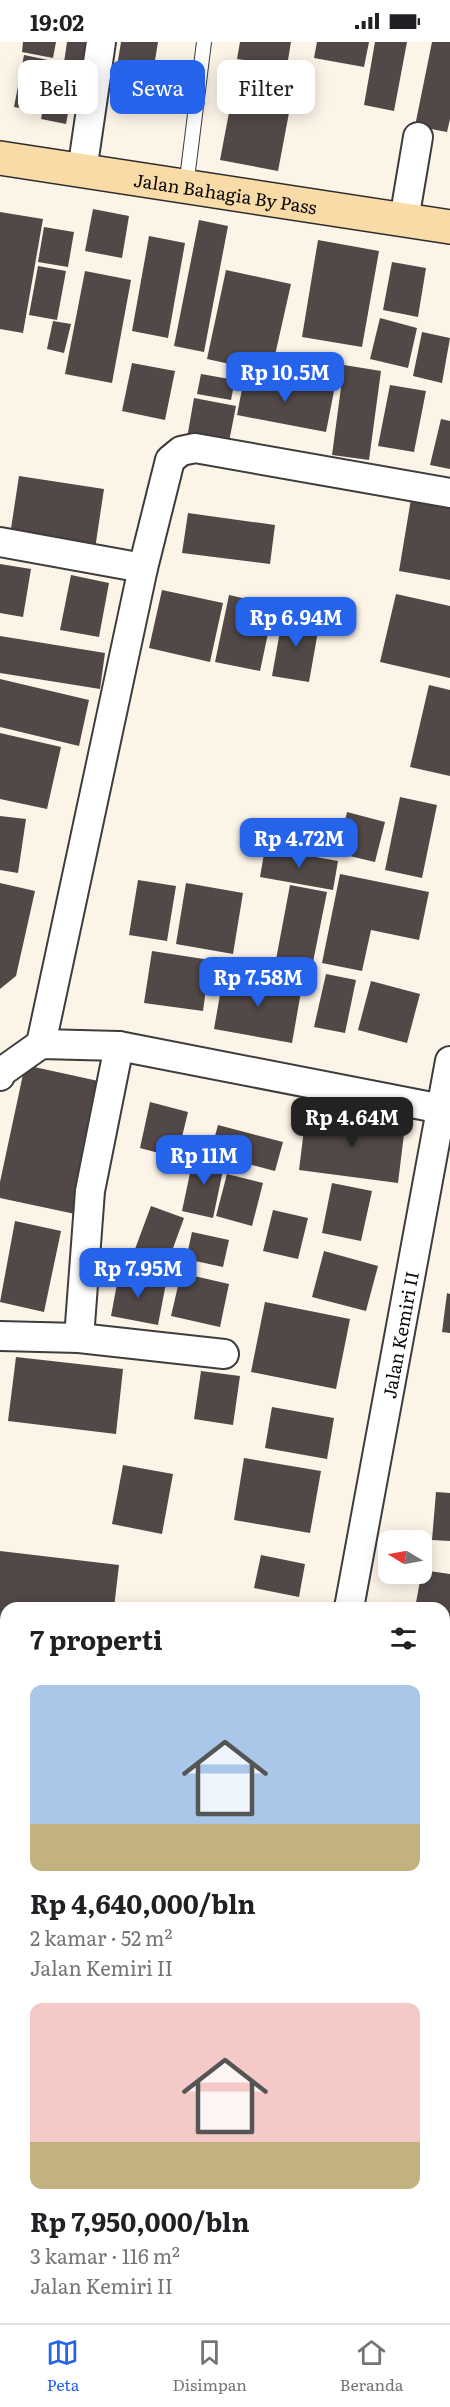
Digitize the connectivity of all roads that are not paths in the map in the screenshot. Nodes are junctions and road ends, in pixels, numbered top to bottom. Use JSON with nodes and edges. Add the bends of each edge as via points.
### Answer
{"nodes":[{"id":1,"x":101,"y":42,"type":"edge"},
{"id":2,"x":204,"y":42,"type":"edge"},
{"id":3,"x":418,"y":138,"type":"dead end"},
{"id":4,"x":0,"y":158,"type":"edge"},
{"id":5,"x":82,"y":171,"type":"junction"},
{"id":6,"x":186,"y":187,"type":"junction"},
{"id":7,"x":404,"y":220,"type":"junction"},
{"id":8,"x":450,"y":227,"type":"edge"},
{"id":9,"x":450,"y":493,"type":"edge"},
{"id":10,"x":0,"y":542,"type":"edge"},
{"id":11,"x":143,"y":568,"type":"junction"},
{"id":12,"x":41,"y":1044,"type":"junction"},
{"id":13,"x":119,"y":1046,"type":"junction"},
{"id":14,"x":450,"y":1061,"type":"edge"},
{"id":15,"x":0,"y":1074,"type":"edge"},
{"id":16,"x":442,"y":1109,"type":"junction"},
{"id":17,"x":0,"y":1336,"type":"edge"},
{"id":18,"x":79,"y":1338,"type":"junction"},
{"id":19,"x":224,"y":1354,"type":"dead end"},
{"id":20,"x":350,"y":1602,"type":"edge"}],
"edges":[{"from":1,"to":5,"type":"street"},
{"from":2,"to":6,"type":"lane"},
{"from":3,"to":7,"type":"street"},
{"from":4,"to":5,"type":"main road","name":"Jalan Bahagia By Pass"},
{"from":5,"to":6,"type":"main road","name":"Jalan Bahagia By Pass"},
{"from":6,"to":7,"type":"main road","name":"Jalan Bahagia By Pass"},
{"from":7,"to":8,"type":"main road","name":"Jalan Bahagia By Pass"},
{"from":9,"to":11,"type":"street","via":[[195,448],[181,451],[170,460]]},
{"from":10,"to":11,"type":"street"},
{"from":11,"to":12,"type":"street"},
{"from":12,"to":13,"type":"street"},
{"from":12,"to":15,"type":"street"},
{"from":13,"to":16,"type":"street"},
{"from":13,"to":18,"type":"street","via":[[90,1191]]},
{"from":14,"to":16,"type":"street","name":"Jalan Kemiri II"},
{"from":16,"to":20,"type":"street","name":"Jalan Kemiri II"},
{"from":17,"to":18,"type":"street"},
{"from":18,"to":19,"type":"street"}]}
